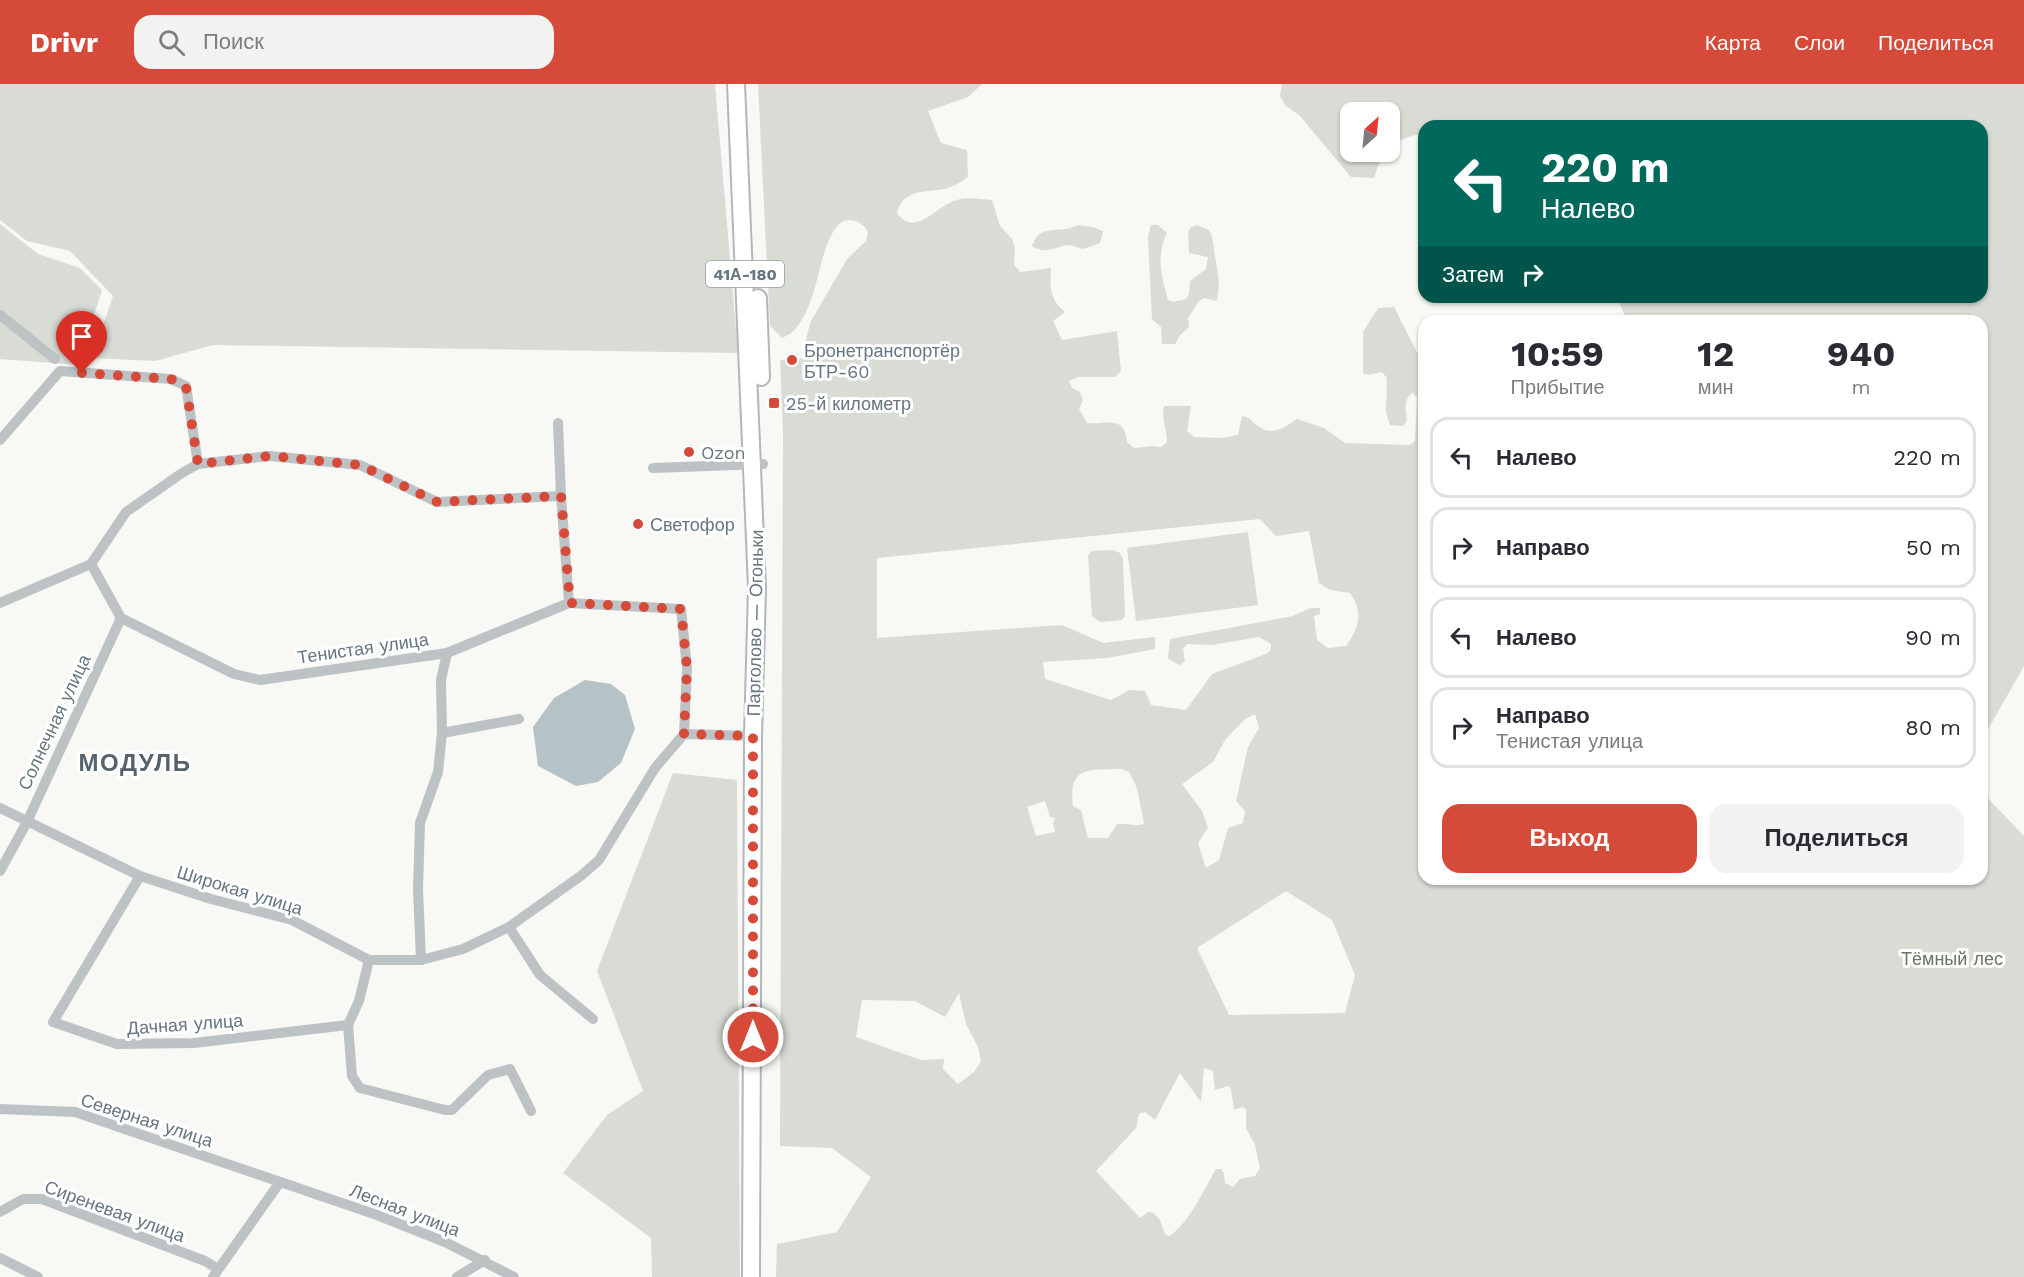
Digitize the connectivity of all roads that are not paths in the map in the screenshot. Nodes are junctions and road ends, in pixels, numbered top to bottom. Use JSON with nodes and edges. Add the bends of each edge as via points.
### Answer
{"nodes":[{"id":1,"x":736,"y":84,"type":"edge"},
{"id":2,"x":745,"y":84,"type":"edge"},
{"id":3,"x":0,"y":315,"type":"edge"},
{"id":4,"x":55,"y":359,"type":"dead end"},
{"id":5,"x":558,"y":423,"type":"dead end"},
{"id":6,"x":0,"y":440,"type":"edge"},
{"id":7,"x":198,"y":464,"type":"junction"},
{"id":8,"x":758,"y":464,"type":"junction"},
{"id":9,"x":652,"y":468,"type":"dead end"},
{"id":10,"x":561,"y":496,"type":"junction"},
{"id":11,"x":91,"y":564,"type":"junction"},
{"id":12,"x":0,"y":603,"type":"edge"},
{"id":13,"x":570,"y":603,"type":"junction"},
{"id":14,"x":121,"y":618,"type":"junction"},
{"id":15,"x":447,"y":653,"type":"junction"},
{"id":16,"x":519,"y":719,"type":"dead end"},
{"id":17,"x":442,"y":733,"type":"junction"},
{"id":18,"x":684,"y":734,"type":"junction"},
{"id":19,"x":753,"y":736,"type":"junction"},
{"id":20,"x":0,"y":808,"type":"edge"},
{"id":21,"x":27,"y":822,"type":"junction"},
{"id":22,"x":0,"y":871,"type":"edge"},
{"id":23,"x":140,"y":876,"type":"junction"},
{"id":24,"x":508,"y":927,"type":"junction"},
{"id":25,"x":369,"y":960,"type":"junction"},
{"id":26,"x":421,"y":960,"type":"junction"},
{"id":27,"x":593,"y":1019,"type":"dead end"},
{"id":28,"x":348,"y":1025,"type":"junction"},
{"id":29,"x":0,"y":1109,"type":"edge"},
{"id":30,"x":531,"y":1112,"type":"dead end"},
{"id":31,"x":280,"y":1182,"type":"junction"},
{"id":32,"x":755,"y":1199,"type":"junction"},
{"id":33,"x":0,"y":1212,"type":"edge"},
{"id":34,"x":0,"y":1258,"type":"edge"},
{"id":35,"x":484,"y":1260,"type":"junction"},
{"id":36,"x":216,"y":1273,"type":"edge"},
{"id":37,"x":38,"y":1277,"type":"edge"},
{"id":38,"x":457,"y":1277,"type":"edge"},
{"id":39,"x":514,"y":1277,"type":"edge"},
{"id":40,"x":751,"y":1277,"type":"edge"},
{"id":41,"x":758,"y":1277,"type":"edge"}],
"edges":[{"from":1,"to":8,"type":"main road","name":"Парголово — Огоньки","number":"41А-180"},
{"from":2,"to":8,"type":"main road","name":"Парголово — Огоньки","number":"41А-180","via":[[760,344]]},
{"from":3,"to":4,"type":"street"},
{"from":5,"to":10,"type":"street"},
{"from":6,"to":7,"type":"street","via":[[60,371],[171,379],[186,387]]},
{"from":7,"to":10,"type":"street","via":[[270,456],[360,465],[437,502]]},
{"from":7,"to":11,"type":"street","via":[[126,512]]},
{"from":8,"to":9,"type":"street"},
{"from":8,"to":19,"type":"main road","name":"Парголово — Огоньки","number":"41А-180"},
{"from":8,"to":32,"type":"main road","name":"Парголово — Огоньки","number":"41А-180","via":[[765,589]]},
{"from":10,"to":13,"type":"street"},
{"from":11,"to":12,"type":"street"},
{"from":11,"to":14,"type":"street"},
{"from":13,"to":15,"type":"street","name":"Тенистая улица"},
{"from":13,"to":18,"type":"street","via":[[681,609],[687,668]]},
{"from":14,"to":15,"type":"street","name":"Тенистая улица","via":[[234,674],[260,680]]},
{"from":14,"to":21,"type":"street","name":"Солнечная улица"},
{"from":15,"to":17,"type":"street","via":[[441,680]]},
{"from":16,"to":17,"type":"street"},
{"from":17,"to":26,"type":"street","via":[[438,772],[420,823]]},
{"from":18,"to":19,"type":"street"},
{"from":18,"to":24,"type":"street","name":"Широкая улица","via":[[654,768],[599,860]]},
{"from":19,"to":32,"type":"main road","name":"Парголово — Огоньки","number":"41А-180"},
{"from":20,"to":21,"type":"street","name":"Широкая улица"},
{"from":21,"to":22,"type":"street","name":"Солнечная улица"},
{"from":21,"to":23,"type":"street","name":"Широкая улица"},
{"from":23,"to":25,"type":"street","name":"Широкая улица","via":[[292,920]]},
{"from":23,"to":28,"type":"street","name":"Дачная улица","via":[[53,1022],[117,1044],[194,1042]]},
{"from":24,"to":26,"type":"street","name":"Широкая улица","via":[[463,949]]},
{"from":24,"to":27,"type":"street","via":[[540,975]]},
{"from":25,"to":26,"type":"street","name":"Широкая улица"},
{"from":25,"to":28,"type":"street","via":[[359,1001]]},
{"from":28,"to":30,"type":"street","via":[[352,1076],[360,1088],[452,1110],[488,1075],[510,1069]]},
{"from":29,"to":31,"type":"street","name":"Северная улица","via":[[75,1112]]},
{"from":31,"to":35,"type":"street","name":"Лесная улица","via":[[377,1215]]},
{"from":31,"to":36,"type":"street"},
{"from":32,"to":40,"type":"main road","number":"41А-180"},
{"from":32,"to":41,"type":"main road","number":"41А-180"},
{"from":33,"to":36,"type":"street","name":"Сиреневая улица","via":[[23,1199],[42,1199],[205,1261]]},
{"from":34,"to":37,"type":"street"},
{"from":35,"to":38,"type":"street"},
{"from":35,"to":39,"type":"street","name":"Лесная улица"}]}
